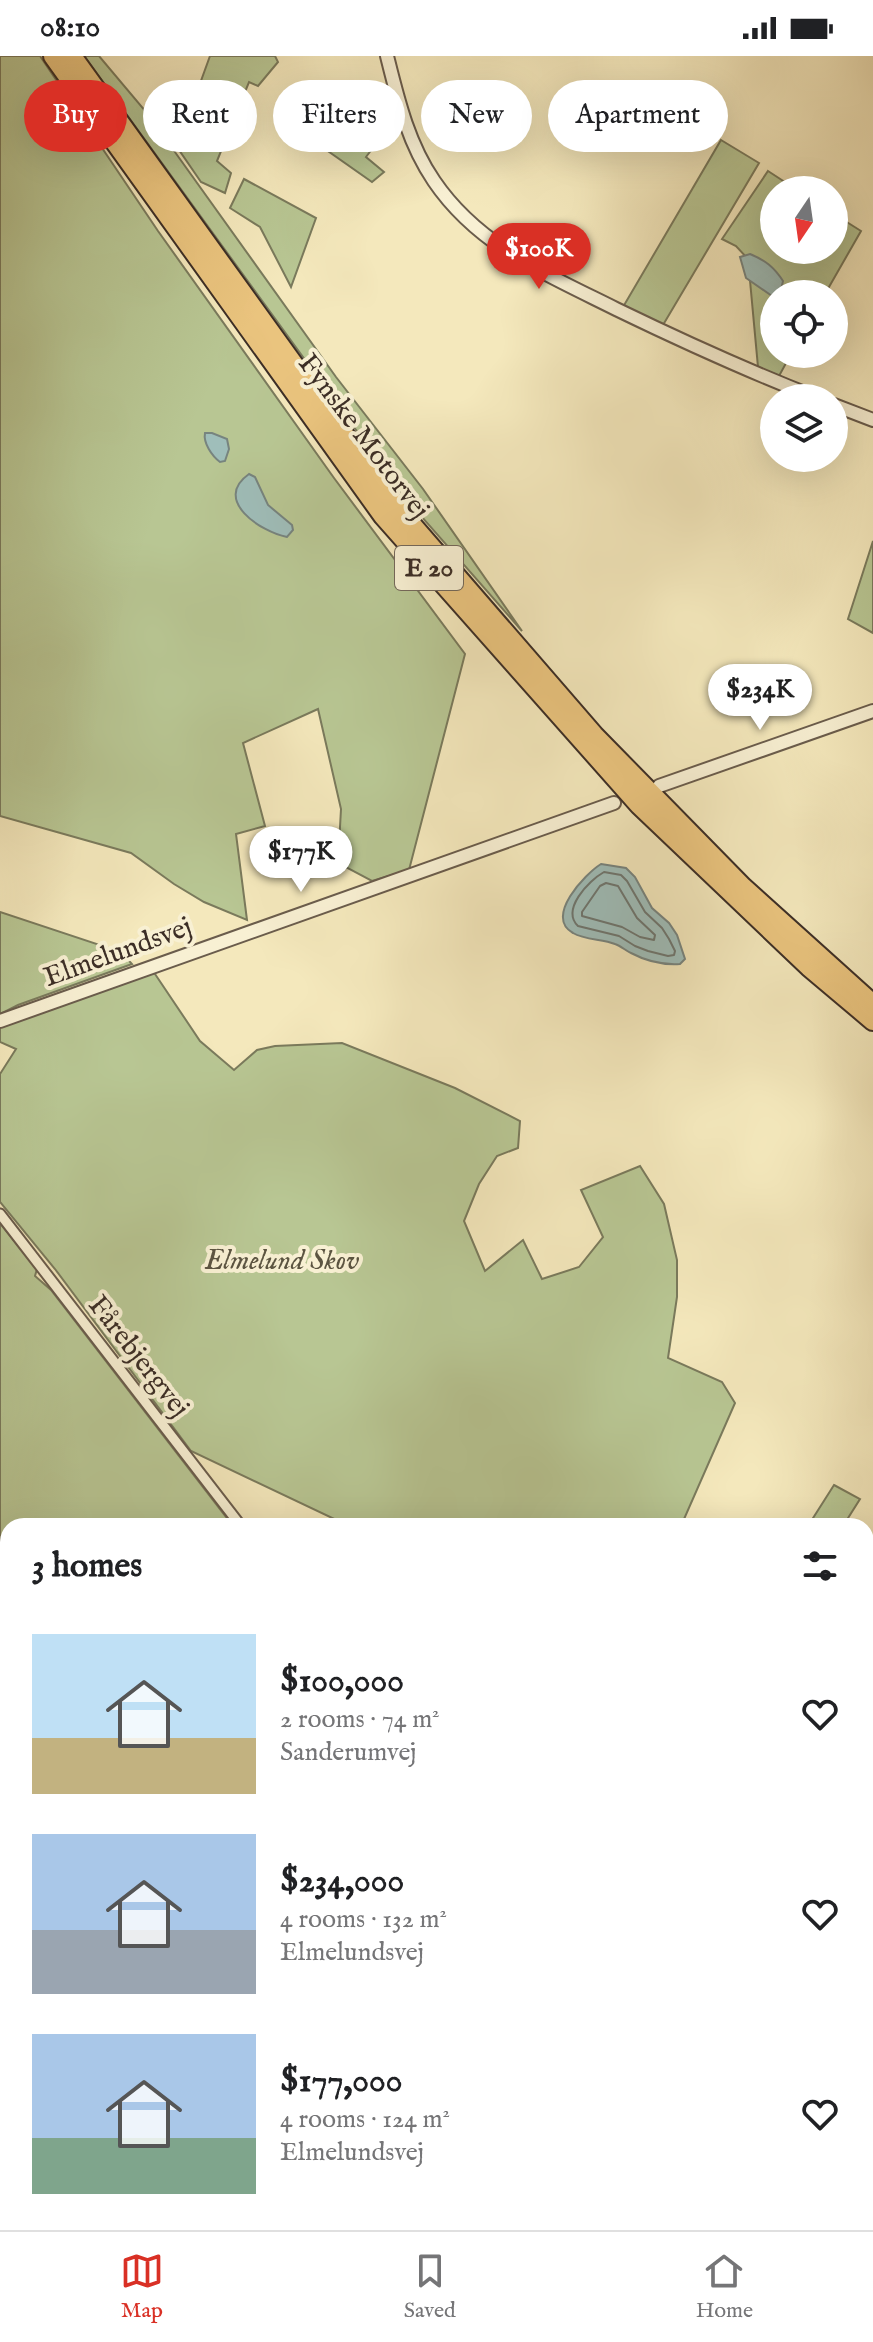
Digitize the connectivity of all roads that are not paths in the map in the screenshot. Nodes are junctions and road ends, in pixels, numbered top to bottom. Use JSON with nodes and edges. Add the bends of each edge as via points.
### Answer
{"nodes":[{"id":1,"x":53,"y":56,"type":"edge"},
{"id":2,"x":72,"y":56,"type":"edge"},
{"id":3,"x":387,"y":56,"type":"edge"},
{"id":4,"x":781,"y":384,"type":"edge"},
{"id":5,"x":848,"y":410,"type":"edge"},
{"id":6,"x":873,"y":420,"type":"edge"},
{"id":7,"x":873,"y":711,"type":"edge"},
{"id":8,"x":659,"y":786,"type":"dead end"},
{"id":9,"x":614,"y":803,"type":"dead end"},
{"id":10,"x":873,"y":1004,"type":"edge"},
{"id":11,"x":0,"y":1021,"type":"edge"},
{"id":12,"x":873,"y":1021,"type":"edge"},
{"id":13,"x":0,"y":1214,"type":"edge"},
{"id":14,"x":235,"y":1518,"type":"edge"}],
"edges":[{"from":1,"to":12,"type":"highway","name":"Fynske Motorvej","number":"E 20","via":[[383,516],[639,805]]},
{"from":2,"to":10,"type":"highway","name":"Fynske Motorvej","number":"E 20","via":[[395,505],[594,735],[743,887]]},
{"from":3,"to":4,"type":"street","via":[[402,113],[425,167],[445,196],[493,243],[669,335]]},
{"from":5,"to":6,"type":"street"},
{"from":7,"to":8,"type":"street"},
{"from":9,"to":11,"type":"street","name":"Elmelundsvej"},
{"from":13,"to":14,"type":"street","name":"Fårebjergvej"}]}
